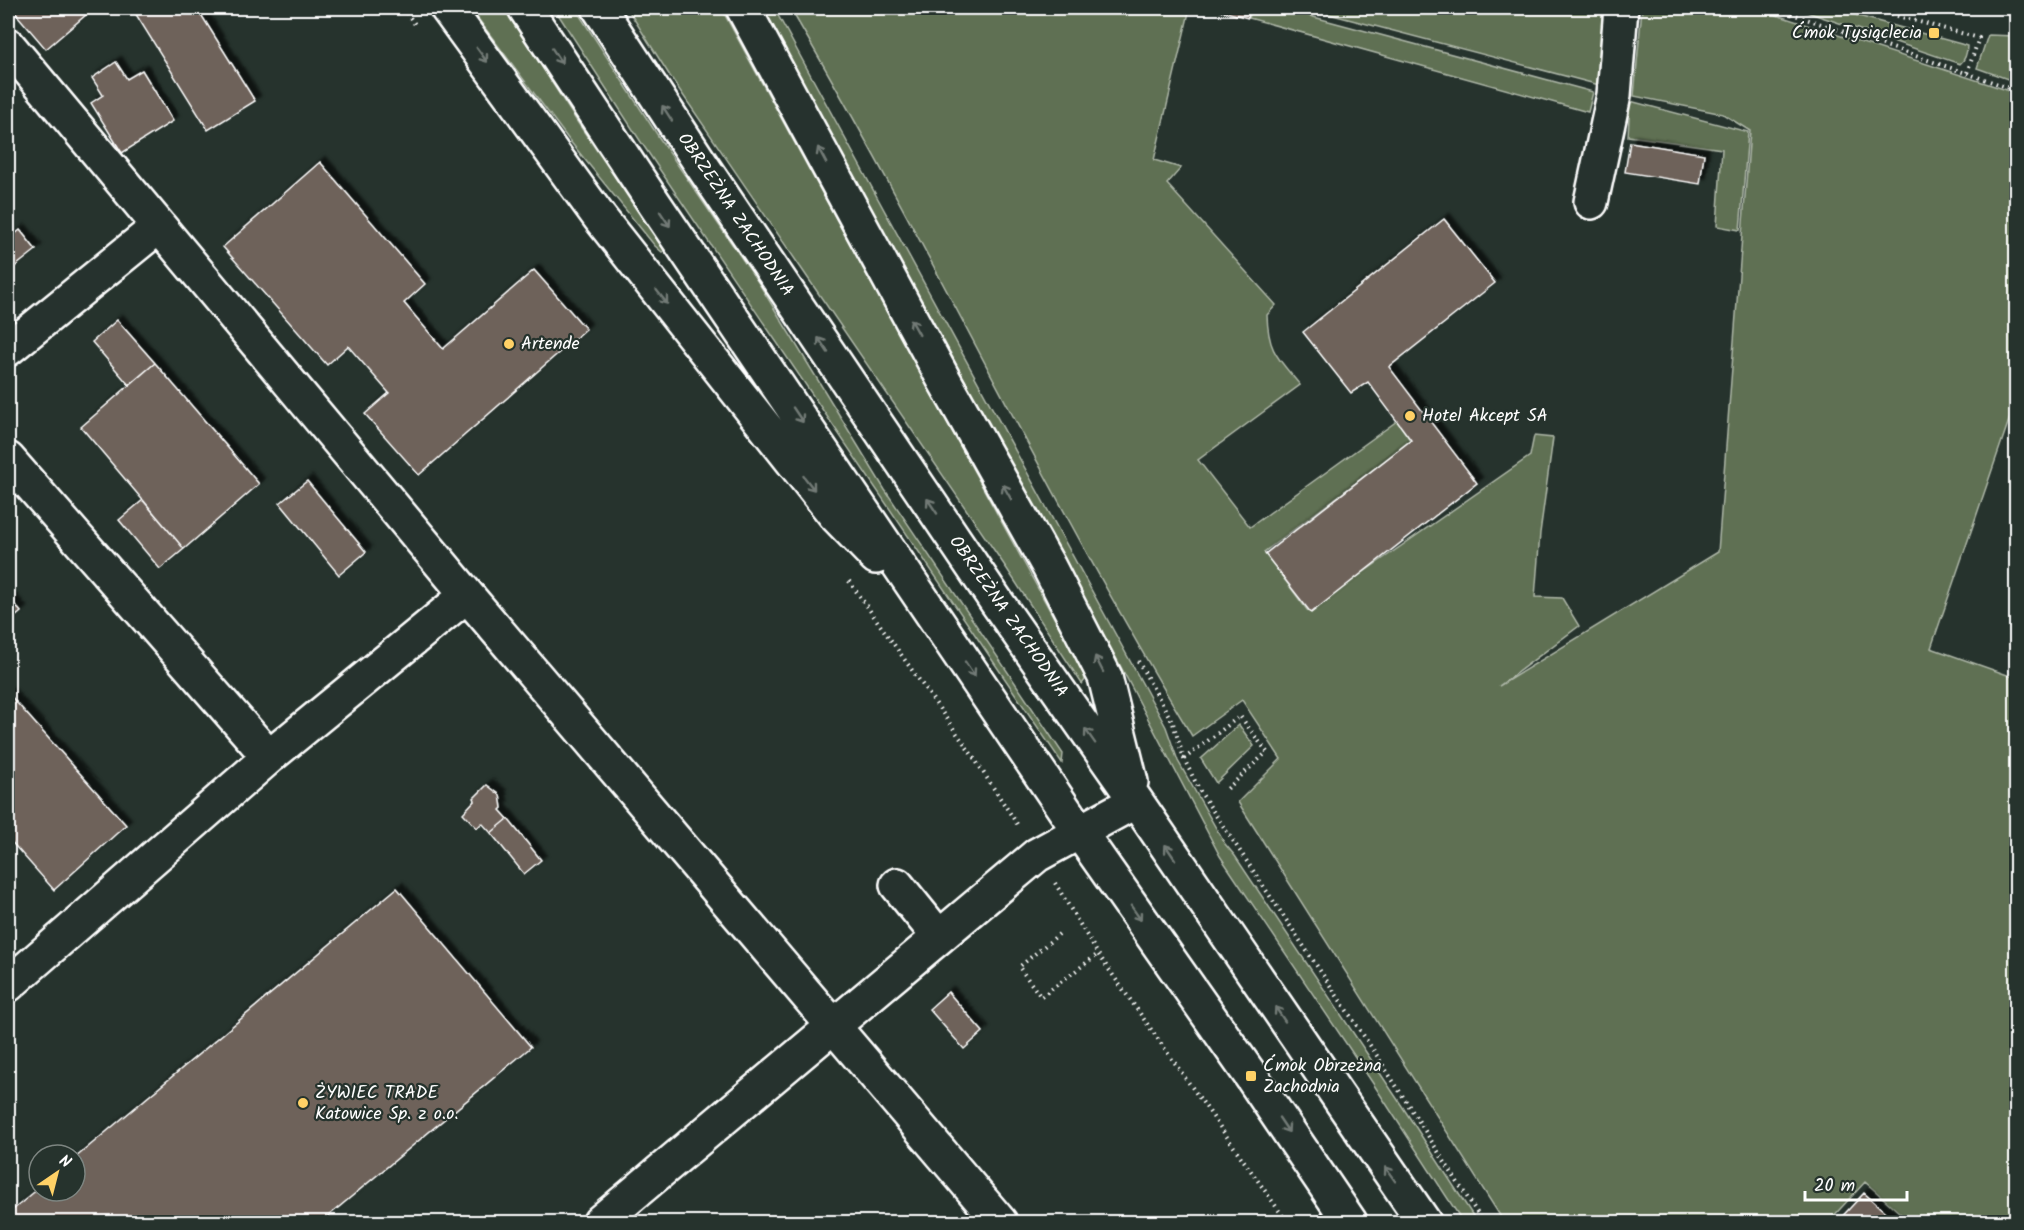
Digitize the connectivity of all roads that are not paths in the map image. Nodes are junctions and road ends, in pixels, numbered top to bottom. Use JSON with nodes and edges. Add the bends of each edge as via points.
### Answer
{"nodes":[{"id":1,"x":447,"y":8,"type":"edge"},
{"id":2,"x":525,"y":8,"type":"edge"},
{"id":3,"x":598,"y":8,"type":"edge"},
{"id":4,"x":743,"y":8,"type":"edge"},
{"id":5,"x":1621,"y":8,"type":"edge"},
{"id":6,"x":8,"y":45,"type":"edge"},
{"id":7,"x":1591,"y":202,"type":"dead end"},
{"id":8,"x":158,"y":227,"type":"junction"},
{"id":9,"x":8,"y":349,"type":"edge"},
{"id":10,"x":8,"y":459,"type":"edge"},
{"id":11,"x":467,"y":595,"type":"junction"},
{"id":12,"x":938,"y":621,"type":"junction"},
{"id":13,"x":269,"y":757,"type":"junction"},
{"id":14,"x":1136,"y":801,"type":"junction"},
{"id":15,"x":1079,"y":831,"type":"junction"},
{"id":16,"x":897,"y":885,"type":"dead end"},
{"id":17,"x":939,"y":937,"type":"junction"},
{"id":18,"x":8,"y":985,"type":"edge"},
{"id":19,"x":834,"y":1026,"type":"junction"},
{"id":20,"x":600,"y":1222,"type":"edge"},
{"id":21,"x":1000,"y":1222,"type":"edge"},
{"id":22,"x":1350,"y":1222,"type":"edge"},
{"id":23,"x":1424,"y":1222,"type":"edge"}],
"edges":[{"from":1,"to":12,"type":"street","one_way":true,"via":[[600,218],[835,515]]},
{"from":2,"to":12,"type":"street","one_way":true},
{"from":14,"to":3,"type":"street","name":"OBRZEŻNA ZACHODNIA","one_way":true,"via":[[996,602]]},
{"from":14,"to":4,"type":"street","one_way":true,"via":[[1105,677],[1049,567]]},
{"from":5,"to":7,"type":"street","via":[[1614,95]]},
{"from":6,"to":8,"type":"street"},
{"from":8,"to":9,"type":"street"},
{"from":8,"to":11,"type":"street"},
{"from":10,"to":13,"type":"street"},
{"from":11,"to":13,"type":"street"},
{"from":11,"to":19,"type":"street"},
{"from":12,"to":15,"type":"street","one_way":true},
{"from":13,"to":18,"type":"street"},
{"from":14,"to":15,"type":"street"},
{"from":23,"to":14,"type":"street","name":"OBRZEŻNA ZACHODNIA","one_way":true},
{"from":15,"to":17,"type":"street","via":[[1037,855]]},
{"from":15,"to":22,"type":"street","one_way":true},
{"from":16,"to":17,"type":"street"},
{"from":17,"to":19,"type":"street"},
{"from":19,"to":20,"type":"street"},
{"from":19,"to":21,"type":"street"}]}
